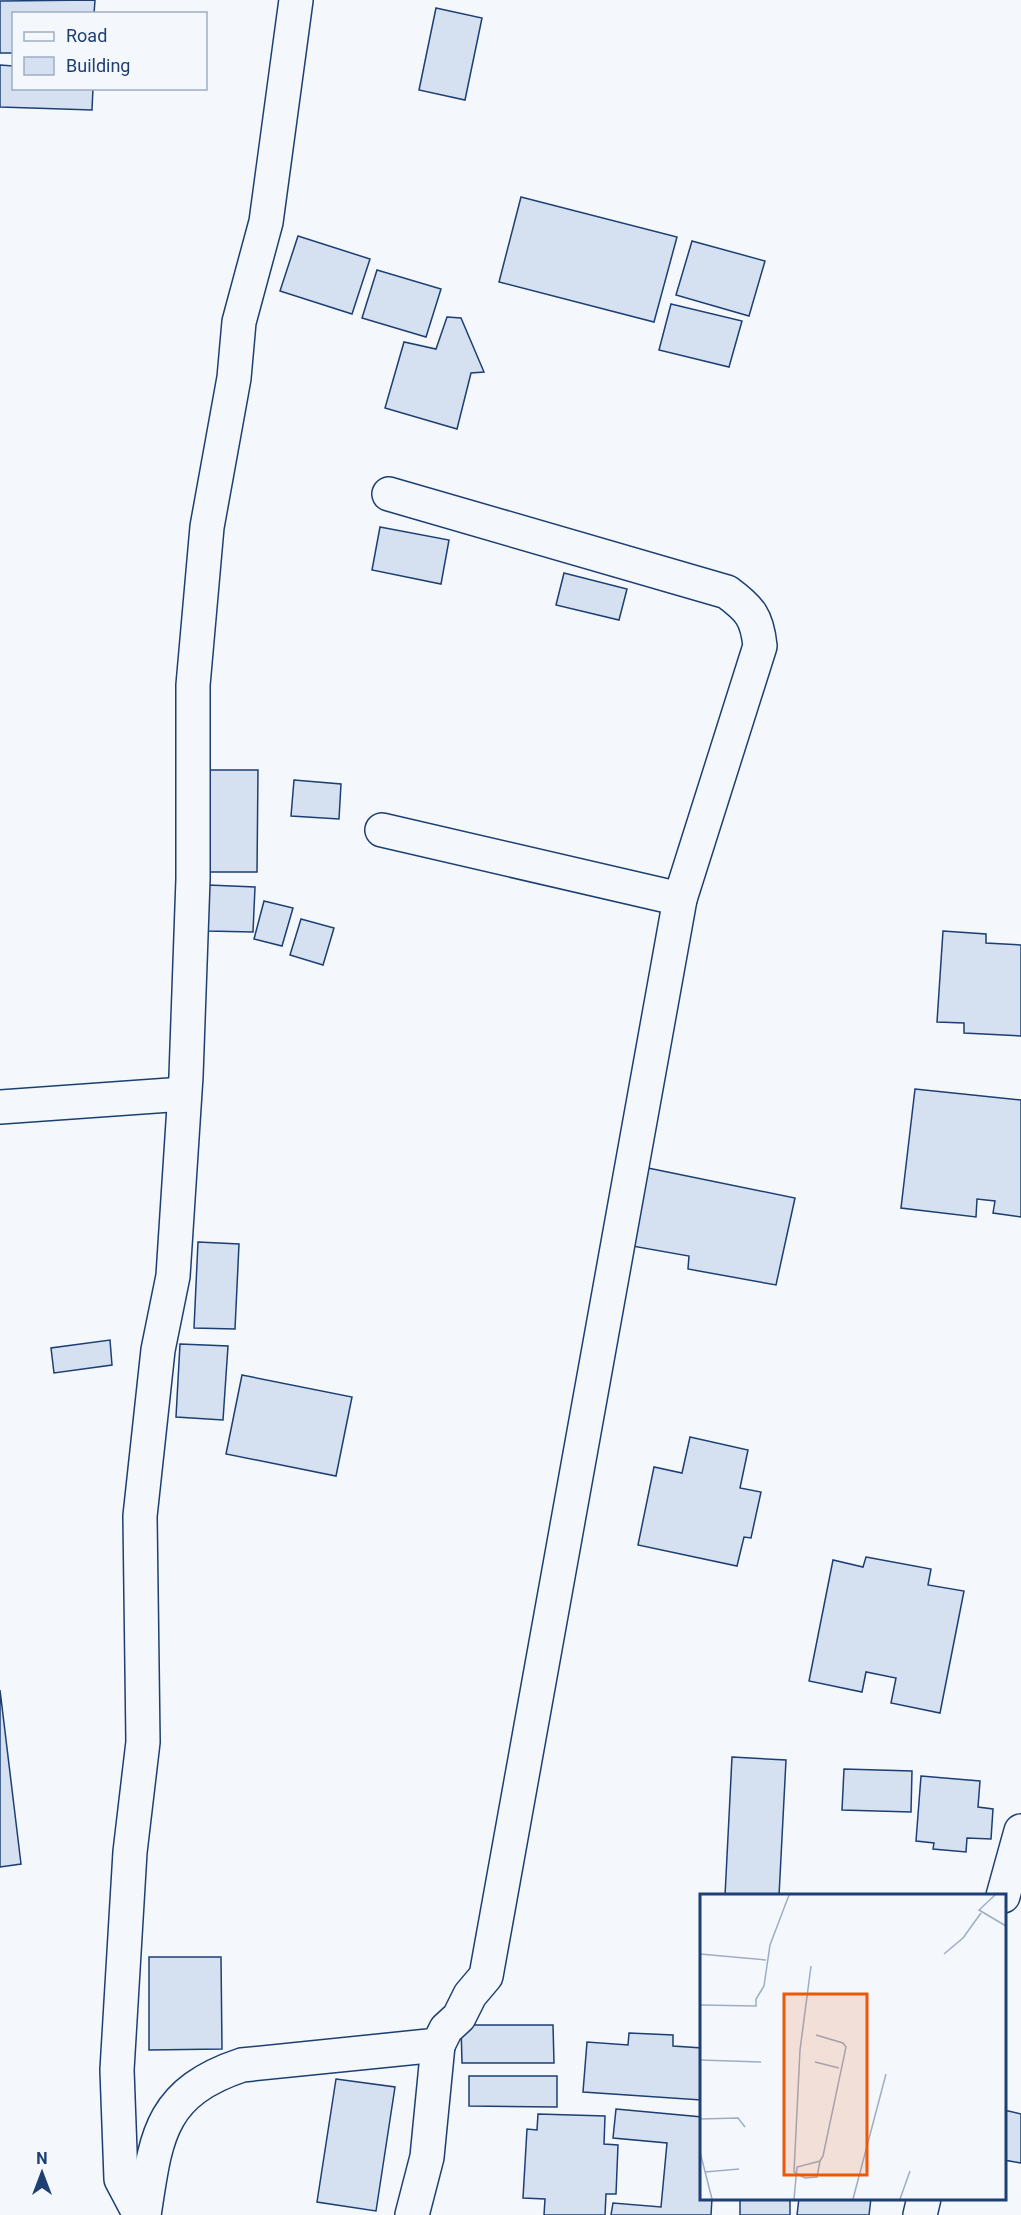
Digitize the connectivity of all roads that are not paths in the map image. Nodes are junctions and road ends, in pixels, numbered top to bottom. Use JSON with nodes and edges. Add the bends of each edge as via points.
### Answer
{"nodes":[{"id":1,"x":296,"y":0,"type":"edge"},
{"id":2,"x":389,"y":494,"type":"dead end"},
{"id":3,"x":382,"y":830,"type":"dead end"},
{"id":4,"x":680,"y":899,"type":"junction"},
{"id":5,"x":184,"y":1094,"type":"junction"},
{"id":6,"x":0,"y":1107,"type":"edge"},
{"id":7,"x":1021,"y":1831,"type":"edge"},
{"id":8,"x":1004,"y":1894,"type":"edge"},
{"id":9,"x":438,"y":2045,"type":"junction"},
{"id":10,"x":924,"y":2200,"type":"edge"},
{"id":11,"x":142,"y":2215,"type":"edge"},
{"id":12,"x":412,"y":2215,"type":"edge"},
{"id":13,"x":920,"y":2215,"type":"edge"}],
"edges":[{"from":1,"to":5,"type":"street","via":[[266,222],[239,322],[234,378],[207,528],[194,685],[193,879]]},
{"from":2,"to":4,"type":"street","via":[[727,592],[747,607],[758,626],[760,646]]},
{"from":3,"to":4,"type":"street"},
{"from":4,"to":9,"type":"street","via":[[486,1976],[459,2017],[446,2028]]},
{"from":5,"to":6,"type":"street"},
{"from":5,"to":11,"type":"street","via":[[172,1275],[158,1350],[140,1516],[143,1742],[130,1852],[117,2070],[121,2179]]},
{"from":7,"to":8,"type":"street"},
{"from":9,"to":11,"type":"street","via":[[242,2065],[217,2073],[194,2087],[164,2122],[154,2150]]},
{"from":9,"to":12,"type":"street","via":[[427,2157]]},
{"from":10,"to":13,"type":"street"}]}
